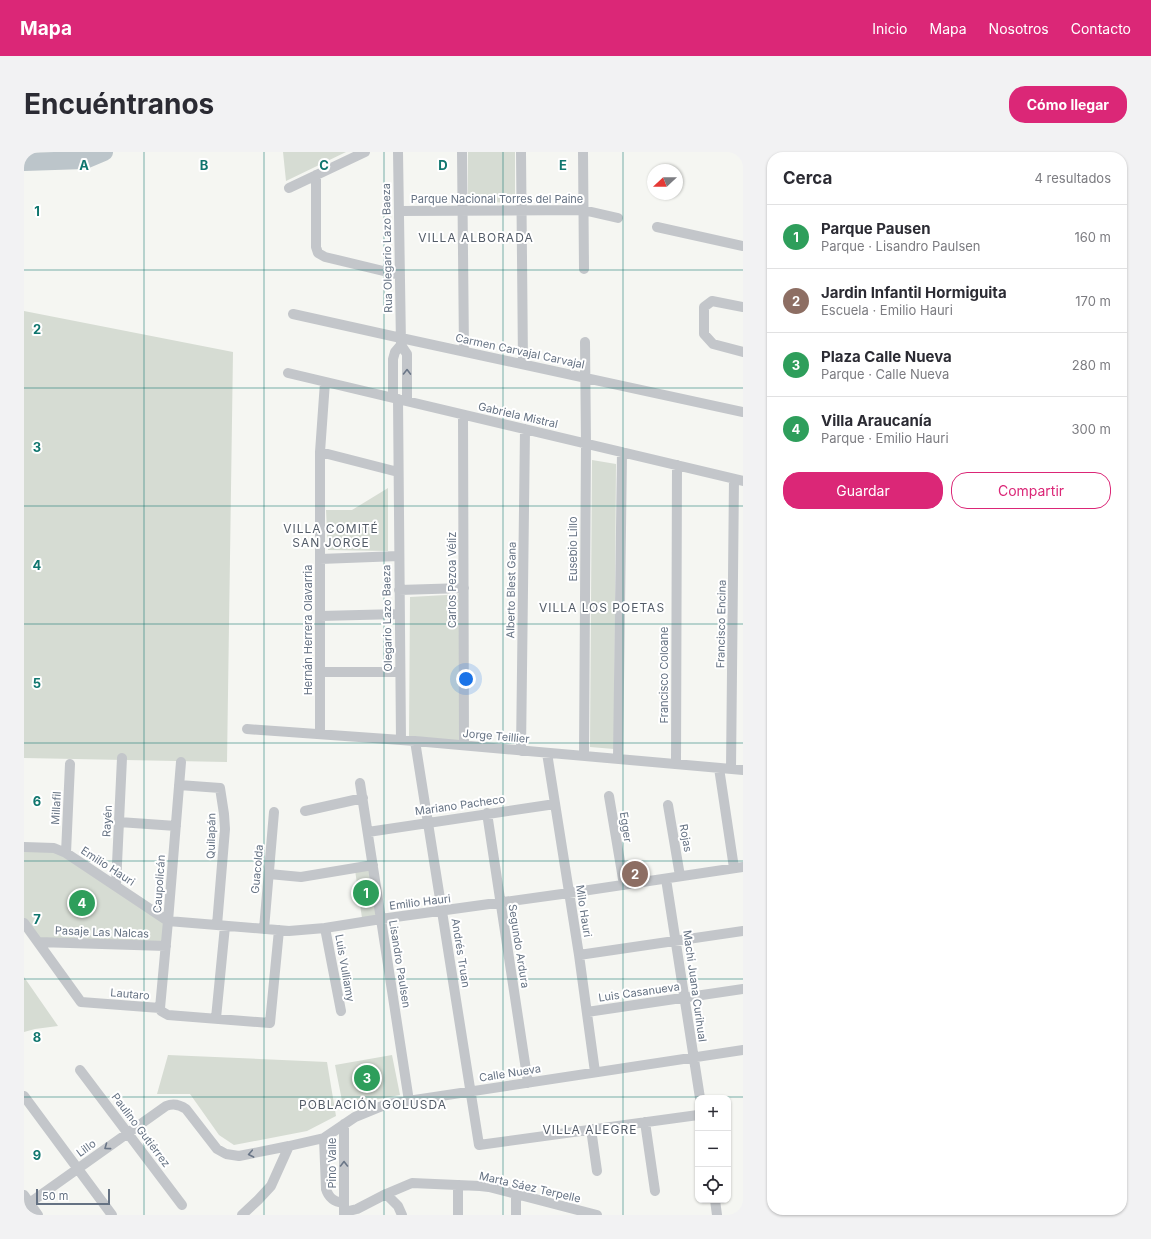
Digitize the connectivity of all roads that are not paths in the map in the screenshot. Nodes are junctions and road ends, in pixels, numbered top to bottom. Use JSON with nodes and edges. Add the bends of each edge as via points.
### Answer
{"nodes":[{"id":1,"x":366,"y":152,"type":"edge"},
{"id":2,"x":398,"y":152,"type":"edge"},
{"id":3,"x":462,"y":152,"type":"edge"},
{"id":4,"x":522,"y":152,"type":"edge"},
{"id":5,"x":583,"y":152,"type":"edge"},
{"id":6,"x":316,"y":175,"type":"junction"},
{"id":7,"x":288,"y":188,"type":"dead end"},
{"id":8,"x":522,"y":210,"type":"junction"},
{"id":9,"x":583,"y":210,"type":"junction"},
{"id":10,"x":399,"y":211,"type":"junction"},
{"id":11,"x":463,"y":211,"type":"junction"},
{"id":12,"x":618,"y":218,"type":"dead end"},
{"id":13,"x":657,"y":226,"type":"dead end"},
{"id":14,"x":743,"y":246,"type":"edge"},
{"id":15,"x":584,"y":269,"type":"dead end"},
{"id":16,"x":400,"y":275,"type":"junction"},
{"id":17,"x":743,"y":307,"type":"edge"},
{"id":18,"x":293,"y":314,"type":"dead end"},
{"id":19,"x":401,"y":341,"type":"junction"},
{"id":20,"x":585,"y":342,"type":"dead end"},
{"id":21,"x":464,"y":351,"type":"junction"},
{"id":22,"x":743,"y":352,"type":"edge"},
{"id":23,"x":523,"y":364,"type":"junction"},
{"id":24,"x":288,"y":373,"type":"dead end"},
{"id":25,"x":585,"y":378,"type":"junction"},
{"id":26,"x":325,"y":382,"type":"junction"},
{"id":27,"x":399,"y":399,"type":"junction"},
{"id":28,"x":743,"y":412,"type":"edge"},
{"id":29,"x":463,"y":415,"type":"junction"},
{"id":30,"x":525,"y":429,"type":"junction"},
{"id":31,"x":586,"y":444,"type":"junction"},
{"id":32,"x":320,"y":452,"type":"junction"},
{"id":33,"x":622,"y":452,"type":"junction"},
{"id":34,"x":677,"y":465,"type":"junction"},
{"id":35,"x":398,"y":472,"type":"junction"},
{"id":36,"x":739,"y":480,"type":"edge"},
{"id":37,"x":399,"y":556,"type":"junction"},
{"id":38,"x":320,"y":559,"type":"junction"},
{"id":39,"x":464,"y":588,"type":"junction"},
{"id":40,"x":399,"y":590,"type":"junction"},
{"id":41,"x":399,"y":614,"type":"junction"},
{"id":42,"x":320,"y":616,"type":"junction"},
{"id":43,"x":320,"y":672,"type":"junction"},
{"id":44,"x":400,"y":672,"type":"junction"},
{"id":45,"x":247,"y":729,"type":"dead end"},
{"id":46,"x":320,"y":734,"type":"junction"},
{"id":47,"x":400,"y":740,"type":"junction"},
{"id":48,"x":415,"y":741,"type":"junction"},
{"id":49,"x":464,"y":745,"type":"junction"},
{"id":50,"x":521,"y":751,"type":"junction"},
{"id":51,"x":547,"y":753,"type":"junction"},
{"id":52,"x":584,"y":755,"type":"junction"},
{"id":53,"x":122,"y":758,"type":"dead end"},
{"id":54,"x":618,"y":759,"type":"junction"},
{"id":55,"x":180,"y":762,"type":"dead end"},
{"id":56,"x":70,"y":764,"type":"dead end"},
{"id":57,"x":676,"y":764,"type":"junction"},
{"id":58,"x":719,"y":768,"type":"junction"},
{"id":59,"x":731,"y":769,"type":"junction"},
{"id":60,"x":743,"y":770,"type":"edge"},
{"id":61,"x":360,"y":783,"type":"dead end"},
{"id":62,"x":179,"y":785,"type":"junction"},
{"id":63,"x":609,"y":796,"type":"dead end"},
{"id":64,"x":363,"y":798,"type":"junction"},
{"id":65,"x":555,"y":804,"type":"junction"},
{"id":66,"x":668,"y":805,"type":"dead end"},
{"id":67,"x":305,"y":811,"type":"dead end"},
{"id":68,"x":274,"y":812,"type":"dead end"},
{"id":69,"x":487,"y":813,"type":"junction"},
{"id":70,"x":119,"y":822,"type":"junction"},
{"id":71,"x":428,"y":822,"type":"junction"},
{"id":72,"x":176,"y":826,"type":"junction"},
{"id":73,"x":368,"y":832,"type":"junction"},
{"id":74,"x":24,"y":848,"type":"edge"},
{"id":75,"x":66,"y":853,"type":"junction"},
{"id":76,"x":373,"y":865,"type":"junction"},
{"id":77,"x":738,"y":868,"type":"edge"},
{"id":78,"x":269,"y":874,"type":"junction"},
{"id":79,"x":680,"y":876,"type":"junction"},
{"id":80,"x":666,"y":879,"type":"junction"},
{"id":81,"x":116,"y":885,"type":"junction"},
{"id":82,"x":624,"y":885,"type":"junction"},
{"id":83,"x":569,"y":893,"type":"junction"},
{"id":84,"x":501,"y":903,"type":"junction"},
{"id":85,"x":442,"y":912,"type":"junction"},
{"id":86,"x":381,"y":919,"type":"junction"},
{"id":87,"x":168,"y":921,"type":"junction"},
{"id":88,"x":24,"y":923,"type":"edge"},
{"id":89,"x":221,"y":926,"type":"junction"},
{"id":90,"x":326,"y":928,"type":"junction"},
{"id":91,"x":264,"y":929,"type":"junction"},
{"id":92,"x":279,"y":930,"type":"junction"},
{"id":93,"x":743,"y":931,"type":"edge"},
{"id":94,"x":676,"y":941,"type":"junction"},
{"id":95,"x":38,"y":942,"type":"junction"},
{"id":96,"x":166,"y":946,"type":"junction"},
{"id":97,"x":579,"y":955,"type":"junction"},
{"id":98,"x":743,"y":989,"type":"edge"},
{"id":99,"x":685,"y":998,"type":"junction"},
{"id":100,"x":160,"y":1008,"type":"junction"},
{"id":101,"x":341,"y":1012,"type":"dead end"},
{"id":102,"x":587,"y":1012,"type":"junction"},
{"id":103,"x":216,"y":1018,"type":"junction"},
{"id":104,"x":743,"y":1050,"type":"edge"},
{"id":105,"x":693,"y":1057,"type":"junction"},
{"id":106,"x":80,"y":1070,"type":"dead end"},
{"id":107,"x":595,"y":1072,"type":"junction"},
{"id":108,"x":528,"y":1082,"type":"junction"},
{"id":109,"x":471,"y":1091,"type":"junction"},
{"id":110,"x":699,"y":1095,"type":"edge"},
{"id":111,"x":24,"y":1096,"type":"edge"},
{"id":112,"x":409,"y":1100,"type":"junction"},
{"id":113,"x":162,"y":1108,"type":"joint"},
{"id":114,"x":695,"y":1115,"type":"edge"},
{"id":115,"x":645,"y":1122,"type":"junction"},
{"id":116,"x":344,"y":1124,"type":"junction"},
{"id":117,"x":591,"y":1129,"type":"junction"},
{"id":118,"x":127,"y":1132,"type":"junction"},
{"id":119,"x":324,"y":1138,"type":"junction"},
{"id":120,"x":289,"y":1146,"type":"junction"},
{"id":121,"x":78,"y":1168,"type":"junction"},
{"id":122,"x":597,"y":1171,"type":"dead end"},
{"id":123,"x":458,"y":1185,"type":"junction"},
{"id":124,"x":655,"y":1191,"type":"dead end"},
{"id":125,"x":386,"y":1194,"type":"junction"},
{"id":126,"x":516,"y":1194,"type":"junction"},
{"id":127,"x":26,"y":1202,"type":"edge"},
{"id":128,"x":715,"y":1203,"type":"edge"},
{"id":129,"x":182,"y":1206,"type":"dead end"},
{"id":130,"x":344,"y":1210,"type":"edge"},
{"id":131,"x":572,"y":1212,"type":"edge"},
{"id":132,"x":38,"y":1215,"type":"edge"},
{"id":133,"x":112,"y":1215,"type":"edge"},
{"id":134,"x":242,"y":1215,"type":"edge"},
{"id":135,"x":402,"y":1215,"type":"edge"},
{"id":136,"x":458,"y":1215,"type":"edge"},
{"id":137,"x":516,"y":1215,"type":"edge"},
{"id":138,"x":597,"y":1215,"type":"edge"},
{"id":139,"x":717,"y":1215,"type":"edge"}],
"edges":[{"from":1,"to":6,"type":"street"},
{"from":2,"to":10,"type":"street","name":"Rua Olegario Lazo Baeza"},
{"from":3,"to":11,"type":"street"},
{"from":4,"to":8,"type":"street"},
{"from":5,"to":9,"type":"street"},
{"from":6,"to":7,"type":"street"},
{"from":6,"to":16,"type":"street","via":[[318,253],[325,257]]},
{"from":8,"to":9,"type":"street","name":"Parque Nacional Torres del Paine"},
{"from":8,"to":11,"type":"street","name":"Parque Nacional Torres del Paine"},
{"from":8,"to":23,"type":"street"},
{"from":9,"to":12,"type":"street","name":"Parque Nacional Torres del Paine"},
{"from":9,"to":15,"type":"street"},
{"from":10,"to":11,"type":"street","name":"Parque Nacional Torres del Paine"},
{"from":10,"to":16,"type":"street","name":"Rua Olegario Lazo Baeza"},
{"from":11,"to":21,"type":"street"},
{"from":13,"to":14,"type":"street"},
{"from":16,"to":19,"type":"street","name":"Rua Olegario Lazo Baeza"},
{"from":17,"to":22,"type":"street","via":[[712,302],[704,307],[704,334],[713,344]]},
{"from":18,"to":19,"type":"street","name":"Carmen Carvajal Carvajal"},
{"from":19,"to":21,"type":"street","name":"Carmen Carvajal Carvajal"},
{"from":27,"to":19,"type":"street","name":"Rua Olegario Lazo Baeza","one_way":true,"via":[[407,354]]},
{"from":19,"to":27,"type":"street","name":"Rua Olegario Lazo Baeza","via":[[393,359]]},
{"from":20,"to":25,"type":"street","name":"Eusebio Lillo"},
{"from":21,"to":23,"type":"street","name":"Carmen Carvajal Carvajal"},
{"from":23,"to":25,"type":"street","name":"Carmen Carvajal Carvajal"},
{"from":24,"to":26,"type":"street","name":"Gabriela Mistral"},
{"from":25,"to":28,"type":"street","name":"Carmen Carvajal Carvajal"},
{"from":25,"to":31,"type":"street","name":"Eusebio Lillo"},
{"from":26,"to":27,"type":"street","name":"Gabriela Mistral"},
{"from":26,"to":32,"type":"street","name":"Hernán Herrera Olavarria"},
{"from":27,"to":29,"type":"street","name":"Gabriela Mistral"},
{"from":27,"to":35,"type":"street","name":"Olegario Lazo Baeza"},
{"from":29,"to":30,"type":"street","name":"Gabriela Mistral"},
{"from":29,"to":39,"type":"street","name":"Carlos Pezoa Véliz"},
{"from":30,"to":31,"type":"street","name":"Gabriela Mistral"},
{"from":30,"to":50,"type":"street","name":"Alberto Blest Gana"},
{"from":31,"to":33,"type":"street","name":"Gabriela Mistral"},
{"from":31,"to":52,"type":"street","name":"Eusebio Lillo"},
{"from":32,"to":35,"type":"street"},
{"from":32,"to":38,"type":"street","name":"Hernán Herrera Olavarria"},
{"from":33,"to":34,"type":"street","name":"Gabriela Mistral"},
{"from":33,"to":54,"type":"street"},
{"from":34,"to":36,"type":"street","name":"Gabriela Mistral"},
{"from":34,"to":57,"type":"street","name":"Francisco Coloane"},
{"from":35,"to":37,"type":"street","name":"Olegario Lazo Baeza"},
{"from":36,"to":59,"type":"street","name":"Francisco Encina"},
{"from":37,"to":38,"type":"street"},
{"from":37,"to":40,"type":"street","name":"Olegario Lazo Baeza"},
{"from":38,"to":42,"type":"street","name":"Hernán Herrera Olavarria"},
{"from":39,"to":40,"type":"street"},
{"from":39,"to":49,"type":"street","name":"Carlos Pezoa Véliz"},
{"from":40,"to":41,"type":"street","name":"Olegario Lazo Baeza"},
{"from":41,"to":42,"type":"street"},
{"from":41,"to":44,"type":"street","name":"Olegario Lazo Baeza"},
{"from":42,"to":43,"type":"street","name":"Hernán Herrera Olavarria"},
{"from":43,"to":44,"type":"street"},
{"from":43,"to":46,"type":"street","name":"Hernán Herrera Olavarria"},
{"from":44,"to":47,"type":"street","name":"Olegario Lazo Baeza"},
{"from":45,"to":46,"type":"street","name":"Jorge Teillier"},
{"from":46,"to":47,"type":"street","name":"Jorge Teillier"},
{"from":47,"to":48,"type":"street","name":"Jorge Teillier"},
{"from":48,"to":49,"type":"street","name":"Jorge Teillier"},
{"from":48,"to":71,"type":"street","name":"Andrés Truan"},
{"from":49,"to":50,"type":"street","name":"Jorge Teillier"},
{"from":50,"to":51,"type":"street","name":"Jorge Teillier"},
{"from":51,"to":52,"type":"street","name":"Jorge Teillier"},
{"from":51,"to":65,"type":"street","name":"Milo Hauri"},
{"from":52,"to":54,"type":"street","name":"Jorge Teillier"},
{"from":53,"to":70,"type":"street","name":"Rayén"},
{"from":54,"to":57,"type":"street","name":"Jorge Teillier"},
{"from":55,"to":62,"type":"street","name":"Caupolicán"},
{"from":56,"to":75,"type":"street","name":"Millafil"},
{"from":57,"to":58,"type":"street","name":"Jorge Teillier"},
{"from":58,"to":59,"type":"street","name":"Jorge Teillier"},
{"from":58,"to":77,"type":"street"},
{"from":59,"to":60,"type":"street","name":"Jorge Teillier"},
{"from":61,"to":64,"type":"street","name":"Lisandro Paulsen"},
{"from":62,"to":72,"type":"street","name":"Caupolicán"},
{"from":62,"to":89,"type":"street","name":"Quilapán","via":[[220,788],[225,830]]},
{"from":63,"to":82,"type":"street","name":"Egger"},
{"from":64,"to":67,"type":"street"},
{"from":64,"to":73,"type":"street","name":"Lisandro Paulsen"},
{"from":65,"to":69,"type":"street","name":"Mariano Pacheco"},
{"from":65,"to":83,"type":"street","name":"Milo Hauri"},
{"from":66,"to":79,"type":"street","name":"Rojas"},
{"from":68,"to":78,"type":"street","name":"Guacolda"},
{"from":69,"to":71,"type":"street","name":"Mariano Pacheco"},
{"from":69,"to":84,"type":"street","name":"Segundo Ardura"},
{"from":70,"to":72,"type":"street"},
{"from":70,"to":81,"type":"street","name":"Rayén"},
{"from":71,"to":73,"type":"street","name":"Mariano Pacheco"},
{"from":71,"to":85,"type":"street","name":"Andrés Truan"},
{"from":72,"to":87,"type":"street","name":"Caupolicán"},
{"from":73,"to":76,"type":"street","name":"Lisandro Paulsen"},
{"from":74,"to":75,"type":"street","name":"Emilio Hauri","via":[[54,848]]},
{"from":75,"to":81,"type":"street","name":"Emilio Hauri"},
{"from":76,"to":78,"type":"street","via":[[301,877]]},
{"from":76,"to":86,"type":"street","name":"Lisandro Paulsen"},
{"from":77,"to":79,"type":"street","name":"Emilio Hauri"},
{"from":78,"to":91,"type":"street","name":"Guacolda"},
{"from":79,"to":80,"type":"street","name":"Emilio Hauri"},
{"from":80,"to":82,"type":"street","name":"Emilio Hauri"},
{"from":80,"to":94,"type":"street","name":"Machi Juana Curihual"},
{"from":81,"to":87,"type":"street","name":"Emilio Hauri"},
{"from":82,"to":83,"type":"street","name":"Emilio Hauri"},
{"from":83,"to":84,"type":"street","name":"Emilio Hauri"},
{"from":83,"to":97,"type":"street","name":"Milo Hauri"},
{"from":84,"to":85,"type":"street","name":"Emilio Hauri"},
{"from":84,"to":108,"type":"street","name":"Segundo Ardura"},
{"from":85,"to":86,"type":"street","name":"Emilio Hauri"},
{"from":85,"to":109,"type":"street","name":"Andrés Truan"},
{"from":86,"to":90,"type":"street","name":"Emilio Hauri"},
{"from":86,"to":112,"type":"street","name":"Lisandro Paulsen"},
{"from":87,"to":89,"type":"street","name":"Emilio Hauri"},
{"from":87,"to":96,"type":"street","name":"Caupolicán"},
{"from":88,"to":95,"type":"street","name":"Lautaro"},
{"from":89,"to":91,"type":"street","name":"Emilio Hauri"},
{"from":89,"to":103,"type":"street","name":"Quilapán"},
{"from":90,"to":92,"type":"street","name":"Emilio Hauri"},
{"from":90,"to":101,"type":"street","name":"Luis Vulliamy"},
{"from":91,"to":92,"type":"street","name":"Emilio Hauri"},
{"from":92,"to":103,"type":"street","name":"Lautaro","via":[[270,1023]]},
{"from":93,"to":94,"type":"street"},
{"from":94,"to":97,"type":"street"},
{"from":94,"to":99,"type":"street","name":"Machi Juana Curihual"},
{"from":95,"to":96,"type":"street","name":"Pasaje Las Nalcas"},
{"from":95,"to":100,"type":"street","name":"Lautaro","via":[[81,1002]]},
{"from":96,"to":100,"type":"street","name":"Caupolicán"},
{"from":97,"to":102,"type":"street","name":"Milo Hauri"},
{"from":98,"to":99,"type":"street","name":"Luis Casanueva"},
{"from":99,"to":102,"type":"street","name":"Luis Casanueva"},
{"from":99,"to":105,"type":"street","name":"Machi Juana Curihual"},
{"from":100,"to":103,"type":"street","name":"Lautaro","via":[[168,1015]]},
{"from":102,"to":107,"type":"street","name":"Milo Hauri"},
{"from":104,"to":105,"type":"street","name":"Calle Nueva"},
{"from":105,"to":107,"type":"street","name":"Calle Nueva"},
{"from":105,"to":110,"type":"street","name":"Machi Juana Curihual"},
{"from":106,"to":118,"type":"street","name":"Paulino Gutiérrez"},
{"from":107,"to":108,"type":"street","name":"Calle Nueva"},
{"from":108,"to":109,"type":"street","name":"Calle Nueva"},
{"from":109,"to":112,"type":"street","name":"Calle Nueva"},
{"from":109,"to":117,"type":"street","name":"Andrés Truan","via":[[479,1145]]},
{"from":111,"to":121,"type":"street"},
{"from":112,"to":116,"type":"street","name":"Calle Nueva","via":[[366,1112]]},
{"from":113,"to":118,"type":"street","name":"Lillo"},
{"from":120,"to":113,"type":"street","name":"Calle Nueva","one_way":true,"via":[[239,1156],[226,1154],[213,1145],[183,1106],[170,1104]]},
{"from":114,"to":115,"type":"street"},
{"from":115,"to":117,"type":"street"},
{"from":115,"to":124,"type":"street"},
{"from":116,"to":119,"type":"street","name":"Calle Nueva"},
{"from":130,"to":116,"type":"street","name":"Pino Valle","one_way":true},
{"from":117,"to":122,"type":"street"},
{"from":118,"to":121,"type":"street","name":"Lillo","one_way":true},
{"from":118,"to":129,"type":"street","name":"Paulino Gutiérrez"},
{"from":119,"to":120,"type":"street","name":"Calle Nueva"},
{"from":119,"to":130,"type":"street","name":"Pino Valle","via":[[326,1189],[329,1197],[338,1202]]},
{"from":120,"to":134,"type":"street","via":[[271,1186]]},
{"from":121,"to":127,"type":"street","name":"Lillo"},
{"from":121,"to":133,"type":"street"},
{"from":123,"to":125,"type":"street","name":"Marta Sáez Terpelle","via":[[412,1183]]},
{"from":123,"to":126,"type":"street","name":"Marta Sáez Terpelle","via":[[485,1187]]},
{"from":123,"to":136,"type":"street"},
{"from":125,"to":130,"type":"street","name":"Marta Sáez Terpelle","via":[[357,1209]]},
{"from":125,"to":135,"type":"street","via":[[398,1206]]},
{"from":126,"to":131,"type":"street","name":"Marta Sáez Terpelle"},
{"from":126,"to":137,"type":"street"},
{"from":127,"to":132,"type":"street"},
{"from":128,"to":139,"type":"street"},
{"from":131,"to":138,"type":"street","name":"Marta Sáez Terpelle"}]}
